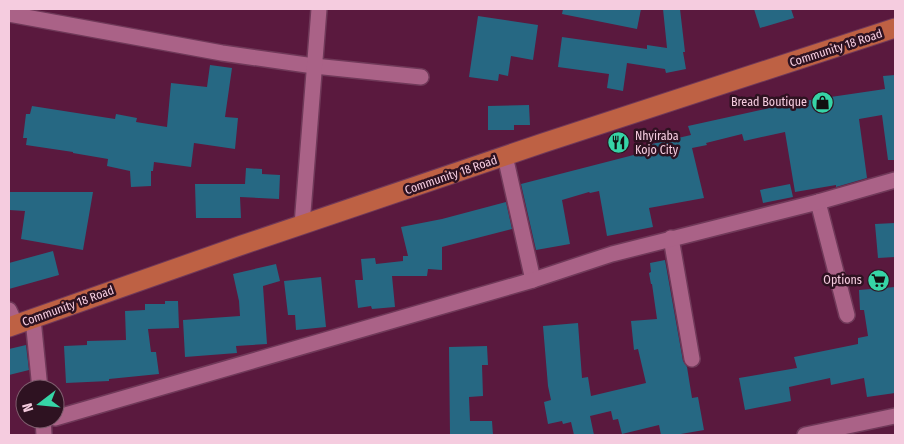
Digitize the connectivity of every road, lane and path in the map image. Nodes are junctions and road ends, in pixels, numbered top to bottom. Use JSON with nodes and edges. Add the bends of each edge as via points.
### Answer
{"nodes":[{"id":1,"x":10,"y":9,"type":"edge"},
{"id":2,"x":319,"y":9,"type":"edge"},
{"id":3,"x":9,"y":14,"type":"edge"},
{"id":4,"x":895,"y":28,"type":"edge"},
{"id":5,"x":314,"y":66,"type":"junction"},
{"id":6,"x":421,"y":77,"type":"dead end"},
{"id":7,"x":505,"y":156,"type":"junction"},
{"id":8,"x":895,"y":180,"type":"edge"},
{"id":9,"x":818,"y":202,"type":"junction"},
{"id":10,"x":302,"y":225,"type":"junction"},
{"id":11,"x":671,"y":238,"type":"junction"},
{"id":12,"x":532,"y":280,"type":"junction"},
{"id":13,"x":847,"y":315,"type":"dead end"},
{"id":14,"x":34,"y":319,"type":"junction"},
{"id":15,"x":11,"y":321,"type":"edge"},
{"id":16,"x":692,"y":360,"type":"dead end"},
{"id":17,"x":39,"y":379,"type":"edge"},
{"id":18,"x":895,"y":416,"type":"edge"},
{"id":19,"x":65,"y":418,"type":"edge"},
{"id":20,"x":804,"y":435,"type":"edge"}],
"edges":[{"from":1,"to":3,"type":"street"},
{"from":2,"to":5,"type":"street"},
{"from":3,"to":5,"type":"street","via":[[222,53]]},
{"from":4,"to":7,"type":"main road","name":"Community 18 Road"},
{"from":5,"to":6,"type":"street"},
{"from":5,"to":10,"type":"street"},
{"from":7,"to":10,"type":"main road","name":"Community 18 Road"},
{"from":7,"to":12,"type":"street"},
{"from":8,"to":9,"type":"street"},
{"from":9,"to":11,"type":"street"},
{"from":9,"to":13,"type":"street"},
{"from":10,"to":14,"type":"main road","name":"Community 18 Road"},
{"from":11,"to":12,"type":"street"},
{"from":11,"to":16,"type":"street"},
{"from":12,"to":19,"type":"street"},
{"from":14,"to":15,"type":"main road","name":"Community 18 Road"},
{"from":14,"to":17,"type":"street"},
{"from":18,"to":20,"type":"street"}]}
